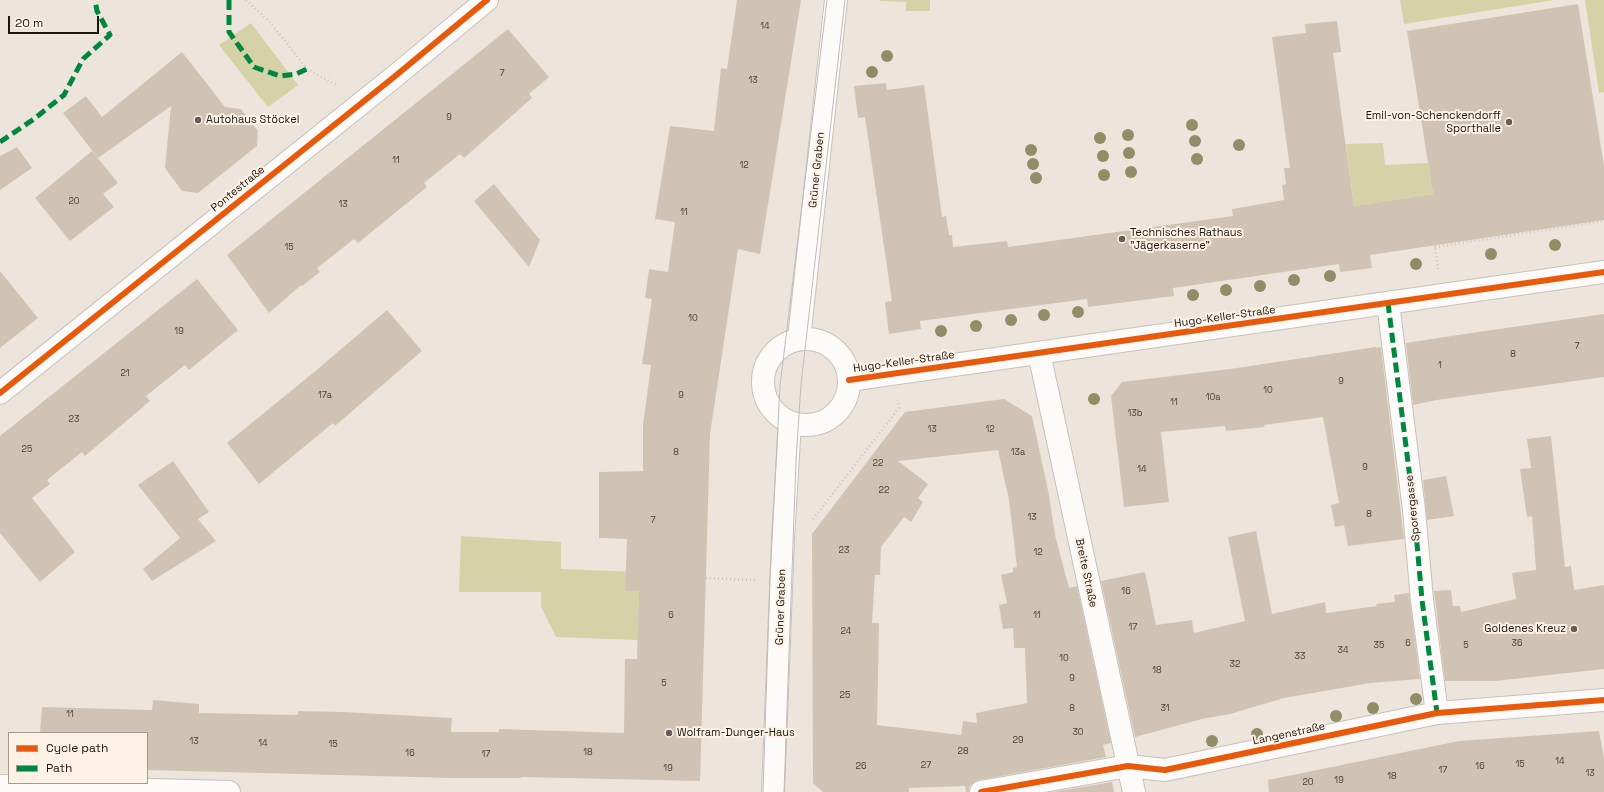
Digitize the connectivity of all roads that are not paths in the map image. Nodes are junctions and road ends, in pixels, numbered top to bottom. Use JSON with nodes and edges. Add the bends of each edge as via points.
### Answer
{"nodes":[{"id":1,"x":487,"y":0,"type":"edge"},
{"id":2,"x":836,"y":0,"type":"edge"},
{"id":3,"x":1604,"y":272,"type":"edge"},
{"id":4,"x":1388,"y":303,"type":"junction"},
{"id":5,"x":799,"y":339,"type":"junction"},
{"id":6,"x":1038,"y":353,"type":"junction"},
{"id":7,"x":849,"y":380,"type":"junction"},
{"id":8,"x":0,"y":393,"type":"edge"},
{"id":9,"x":790,"y":422,"type":"junction"},
{"id":10,"x":1604,"y":700,"type":"edge"},
{"id":11,"x":1437,"y":713,"type":"junction"},
{"id":12,"x":1128,"y":766,"type":"junction"},
{"id":13,"x":0,"y":786,"type":"edge"},
{"id":14,"x":229,"y":792,"type":"edge"},
{"id":15,"x":773,"y":792,"type":"edge"},
{"id":16,"x":981,"y":792,"type":"edge"},
{"id":17,"x":1134,"y":792,"type":"edge"}],
"edges":[{"from":1,"to":8,"type":"street","name":"Pontestraße"},
{"from":2,"to":5,"type":"street","name":"Grüner Graben"},
{"from":3,"to":4,"type":"street","name":"Hugo-Keller-Straße"},
{"from":4,"to":6,"type":"street","name":"Hugo-Keller-Straße"},
{"from":4,"to":11,"type":"street","name":"Sporergasse"},
{"from":5,"to":7,"type":"street","via":[[807,338],[828,344],[845,364]]},
{"from":5,"to":9,"type":"street","via":[[786,344],[771,356],[762,382],[765,396],[772,408]]},
{"from":6,"to":7,"type":"street","name":"Hugo-Keller-Straße"},
{"from":6,"to":12,"type":"street","name":"Breite Straße"},
{"from":7,"to":9,"type":"street","via":[[848,393],[835,414],[811,425]]},
{"from":9,"to":15,"type":"street","name":"Grüner Graben"},
{"from":10,"to":11,"type":"street","name":"Langenstraße"},
{"from":11,"to":12,"type":"street","name":"Langenstraße","via":[[1165,770]]},
{"from":12,"to":16,"type":"street","name":"Langenstraße"},
{"from":12,"to":17,"type":"street","name":"Breite Straße"},
{"from":13,"to":14,"type":"street"}]}
